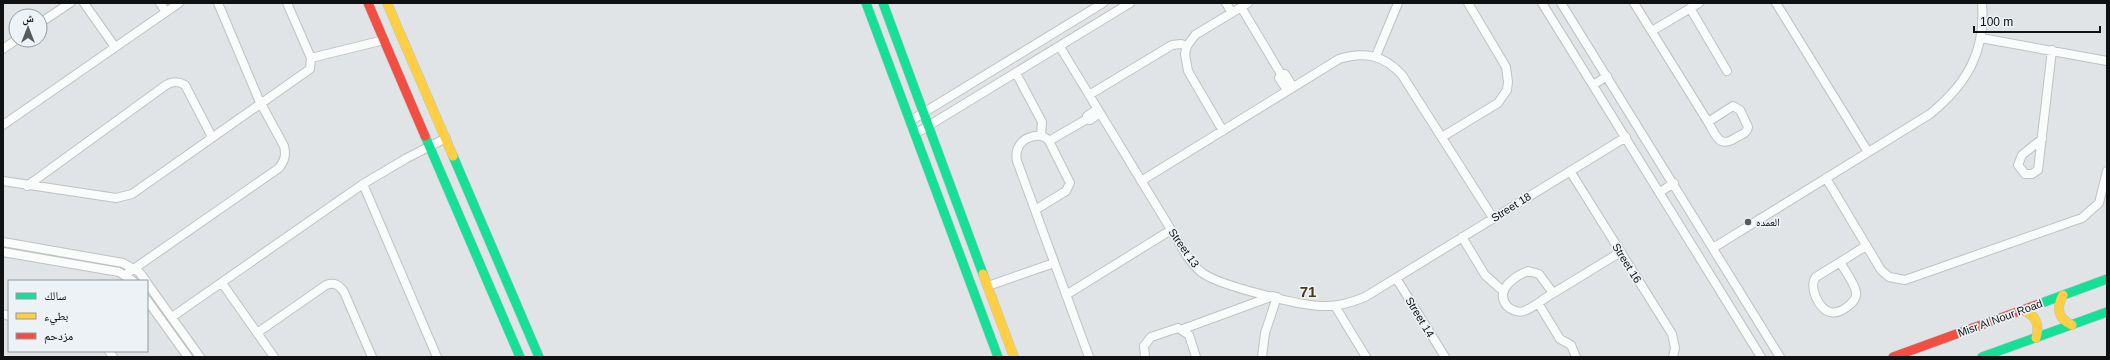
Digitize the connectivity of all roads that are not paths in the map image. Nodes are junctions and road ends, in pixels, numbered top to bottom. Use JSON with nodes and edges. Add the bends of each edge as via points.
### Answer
{"nodes":[{"id":1,"x":70,"y":3,"type":"edge"},
{"id":2,"x":84,"y":3,"type":"edge"},
{"id":3,"x":160,"y":3,"type":"edge"},
{"id":4,"x":179,"y":3,"type":"edge"},
{"id":5,"x":218,"y":3,"type":"edge"},
{"id":6,"x":287,"y":3,"type":"edge"},
{"id":7,"x":368,"y":3,"type":"edge"},
{"id":8,"x":388,"y":3,"type":"edge"},
{"id":9,"x":866,"y":3,"type":"edge"},
{"id":10,"x":882,"y":3,"type":"edge"},
{"id":11,"x":1103,"y":3,"type":"edge"},
{"id":12,"x":1130,"y":3,"type":"edge"},
{"id":13,"x":1226,"y":3,"type":"edge"},
{"id":14,"x":1398,"y":3,"type":"edge"},
{"id":15,"x":1468,"y":3,"type":"edge"},
{"id":16,"x":1542,"y":3,"type":"edge"},
{"id":17,"x":1561,"y":3,"type":"edge"},
{"id":18,"x":1634,"y":3,"type":"edge"},
{"id":19,"x":1699,"y":3,"type":"edge"},
{"id":20,"x":1776,"y":3,"type":"edge"},
{"id":21,"x":1982,"y":3,"type":"edge"},
{"id":22,"x":1245,"y":5,"type":"edge"},
{"id":23,"x":1690,"y":8,"type":"junction"},
{"id":24,"x":166,"y":12,"type":"junction"},
{"id":25,"x":1232,"y":13,"type":"junction"},
{"id":26,"x":48,"y":18,"type":"edge"},
{"id":27,"x":1652,"y":31,"type":"junction"},
{"id":28,"x":1981,"y":38,"type":"junction"},
{"id":29,"x":384,"y":40,"type":"junction"},
{"id":30,"x":1060,"y":46,"type":"junction"},
{"id":31,"x":1187,"y":46,"type":"junction"},
{"id":32,"x":115,"y":47,"type":"junction"},
{"id":33,"x":2052,"y":50,"type":"junction"},
{"id":34,"x":1376,"y":56,"type":"junction"},
{"id":35,"x":311,"y":58,"type":"junction"},
{"id":36,"x":2107,"y":61,"type":"edge"},
{"id":37,"x":1727,"y":71,"type":"dead end"},
{"id":38,"x":1016,"y":73,"type":"junction"},
{"id":39,"x":1607,"y":76,"type":"junction"},
{"id":40,"x":1593,"y":85,"type":"junction"},
{"id":41,"x":1290,"y":89,"type":"junction"},
{"id":42,"x":1089,"y":95,"type":"junction"},
{"id":43,"x":260,"y":102,"type":"junction"},
{"id":44,"x":1099,"y":111,"type":"junction"},
{"id":45,"x":923,"y":113,"type":"junction"},
{"id":46,"x":910,"y":120,"type":"junction"},
{"id":47,"x":1708,"y":122,"type":"junction"},
{"id":48,"x":3,"y":125,"type":"edge"},
{"id":49,"x":928,"y":126,"type":"junction"},
{"id":50,"x":1223,"y":130,"type":"junction"},
{"id":51,"x":915,"y":134,"type":"junction"},
{"id":52,"x":1042,"y":135,"type":"junction"},
{"id":53,"x":212,"y":137,"type":"junction"},
{"id":54,"x":1442,"y":137,"type":"junction"},
{"id":55,"x":1626,"y":137,"type":"junction"},
{"id":56,"x":446,"y":138,"type":"junction"},
{"id":57,"x":2042,"y":139,"type":"dead end"},
{"id":58,"x":1048,"y":141,"type":"junction"},
{"id":59,"x":430,"y":146,"type":"junction"},
{"id":60,"x":1868,"y":152,"type":"junction"},
{"id":61,"x":457,"y":165,"type":"junction"},
{"id":62,"x":1570,"y":171,"type":"junction"},
{"id":63,"x":441,"y":173,"type":"junction"},
{"id":64,"x":2107,"y":175,"type":"edge"},
{"id":65,"x":1826,"y":178,"type":"junction"},
{"id":66,"x":3,"y":181,"type":"edge"},
{"id":67,"x":1141,"y":181,"type":"junction"},
{"id":68,"x":363,"y":184,"type":"junction"},
{"id":69,"x":1674,"y":184,"type":"junction"},
{"id":70,"x":27,"y":186,"type":"junction"},
{"id":71,"x":1660,"y":192,"type":"junction"},
{"id":72,"x":1035,"y":210,"type":"junction"},
{"id":73,"x":1493,"y":218,"type":"junction"},
{"id":74,"x":1171,"y":230,"type":"junction"},
{"id":75,"x":1462,"y":237,"type":"junction"},
{"id":76,"x":3,"y":242,"type":"edge"},
{"id":77,"x":1866,"y":246,"type":"junction"},
{"id":78,"x":1713,"y":248,"type":"junction"},
{"id":79,"x":3,"y":252,"type":"edge"},
{"id":80,"x":1621,"y":252,"type":"junction"},
{"id":81,"x":1840,"y":262,"type":"junction"},
{"id":82,"x":1054,"y":263,"type":"junction"},
{"id":83,"x":134,"y":269,"type":"junction"},
{"id":84,"x":125,"y":275,"type":"junction"},
{"id":85,"x":1396,"y":278,"type":"junction"},
{"id":86,"x":2107,"y":279,"type":"edge"},
{"id":87,"x":132,"y":280,"type":"edge"},
{"id":88,"x":144,"y":280,"type":"edge"},
{"id":89,"x":222,"y":283,"type":"junction"},
{"id":90,"x":148,"y":285,"type":"edge"},
{"id":91,"x":988,"y":286,"type":"junction"},
{"id":92,"x":1503,"y":291,"type":"junction"},
{"id":93,"x":1553,"y":293,"type":"junction"},
{"id":94,"x":1066,"y":295,"type":"junction"},
{"id":95,"x":2063,"y":296,"type":"junction"},
{"id":96,"x":1275,"y":297,"type":"junction"},
{"id":97,"x":148,"y":301,"type":"edge"},
{"id":98,"x":1538,"y":303,"type":"junction"},
{"id":99,"x":1335,"y":306,"type":"junction"},
{"id":100,"x":2023,"y":310,"type":"junction"},
{"id":101,"x":2107,"y":312,"type":"edge"},
{"id":102,"x":172,"y":317,"type":"junction"},
{"id":103,"x":2072,"y":325,"type":"junction"},
{"id":104,"x":1183,"y":329,"type":"junction"},
{"id":105,"x":257,"y":333,"type":"junction"},
{"id":106,"x":2036,"y":338,"type":"junction"},
{"id":107,"x":1442,"y":356,"type":"edge"},
{"id":108,"x":188,"y":357,"type":"edge"},
{"id":109,"x":200,"y":357,"type":"edge"},
{"id":110,"x":274,"y":357,"type":"edge"},
{"id":111,"x":372,"y":357,"type":"edge"},
{"id":112,"x":437,"y":357,"type":"edge"},
{"id":113,"x":520,"y":357,"type":"edge"},
{"id":114,"x":539,"y":357,"type":"edge"},
{"id":115,"x":998,"y":357,"type":"edge"},
{"id":116,"x":1014,"y":357,"type":"edge"},
{"id":117,"x":1089,"y":357,"type":"edge"},
{"id":118,"x":1145,"y":357,"type":"edge"},
{"id":119,"x":1196,"y":357,"type":"edge"},
{"id":120,"x":1262,"y":357,"type":"edge"},
{"id":121,"x":1366,"y":357,"type":"edge"},
{"id":122,"x":1576,"y":357,"type":"edge"},
{"id":123,"x":1673,"y":357,"type":"edge"},
{"id":124,"x":1761,"y":357,"type":"edge"},
{"id":125,"x":1780,"y":357,"type":"edge"},
{"id":126,"x":1893,"y":357,"type":"edge"},
{"id":127,"x":1982,"y":357,"type":"edge"}],
"edges":[{"from":1,"to":26,"type":"street"},
{"from":2,"to":32,"type":"street"},
{"from":3,"to":24,"type":"street"},
{"from":4,"to":24,"type":"street"},
{"from":5,"to":43,"type":"street"},
{"from":6,"to":35,"type":"street"},
{"from":7,"to":29,"type":"street"},
{"from":8,"to":56,"type":"street"},
{"from":9,"to":46,"type":"street"},
{"from":10,"to":45,"type":"street"},
{"from":11,"to":45,"type":"street"},
{"from":12,"to":30,"type":"street"},
{"from":13,"to":25,"type":"street"},
{"from":14,"to":34,"type":"street"},
{"from":15,"to":54,"type":"street","via":[[1506,67],[1507,90],[1498,103]]},
{"from":16,"to":40,"type":"street"},
{"from":17,"to":39,"type":"street"},
{"from":18,"to":27,"type":"street"},
{"from":19,"to":23,"type":"street"},
{"from":20,"to":60,"type":"street"},
{"from":21,"to":28,"type":"street"},
{"from":22,"to":25,"type":"street"},
{"from":22,"to":41,"type":"street","via":[[1281,74],[1285,74]]},
{"from":23,"to":27,"type":"street"},
{"from":23,"to":37,"type":"street"},
{"from":24,"to":32,"type":"street"},
{"from":25,"to":31,"type":"street","via":[[1195,35]]},
{"from":27,"to":47,"type":"street"},
{"from":28,"to":33,"type":"street"},
{"from":28,"to":60,"type":"street","via":[[1968,72],[1946,101],[1930,114]]},
{"from":29,"to":35,"type":"street"},
{"from":29,"to":59,"type":"street"},
{"from":30,"to":38,"type":"street"},
{"from":30,"to":42,"type":"street","name":"Street 13"},
{"from":31,"to":42,"type":"street","via":[[1172,45]]},
{"from":31,"to":50,"type":"street","via":[[1185,59],[1188,72]]},
{"from":32,"to":48,"type":"street"},
{"from":33,"to":36,"type":"street"},
{"from":33,"to":57,"type":"street"},
{"from":34,"to":41,"type":"street","via":[[1351,55],[1339,59]]},
{"from":34,"to":54,"type":"street","via":[[1402,74]]},
{"from":35,"to":43,"type":"street","via":[[310,69],[306,73]]},
{"from":38,"to":49,"type":"street"},
{"from":38,"to":52,"type":"street","via":[[1042,122]]},
{"from":39,"to":40,"type":"street"},
{"from":39,"to":69,"type":"street"},
{"from":40,"to":55,"type":"street"},
{"from":41,"to":50,"type":"street"},
{"from":42,"to":44,"type":"street","name":"Street 13"},
{"from":43,"to":53,"type":"street"},
{"from":43,"to":83,"type":"street","via":[[284,146],[286,153],[279,168]]},
{"from":44,"to":58,"type":"street"},
{"from":44,"to":67,"type":"street","name":"Street 13"},
{"from":45,"to":46,"type":"street"},
{"from":45,"to":49,"type":"street"},
{"from":46,"to":51,"type":"street"},
{"from":47,"to":47,"type":"street","via":[[1719,139],[1726,143],[1745,133],[1748,127],[1740,110],[1733,106]]},
{"from":49,"to":51,"type":"street"},
{"from":49,"to":91,"type":"street"},
{"from":50,"to":67,"type":"street"},
{"from":51,"to":115,"type":"street"},
{"from":52,"to":58,"type":"street"},
{"from":52,"to":72,"type":"street","via":[[1021,143],[1016,151],[1017,161]]},
{"from":53,"to":70,"type":"street","via":[[132,194],[124,197]]},
{"from":53,"to":70,"type":"street","via":[[185,85],[175,82],[160,90]]},
{"from":54,"to":73,"type":"street"},
{"from":55,"to":62,"type":"street","name":"Street 18"},
{"from":55,"to":71,"type":"street"},
{"from":56,"to":59,"type":"street"},
{"from":56,"to":61,"type":"street"},
{"from":58,"to":72,"type":"street","via":[[1070,183],[1066,191]]},
{"from":59,"to":63,"type":"street"},
{"from":59,"to":68,"type":"street"},
{"from":60,"to":65,"type":"street"},
{"from":61,"to":63,"type":"street"},
{"from":61,"to":114,"type":"street"},
{"from":62,"to":73,"type":"street","name":"Street 18"},
{"from":62,"to":80,"type":"street","name":"Street 16"},
{"from":63,"to":113,"type":"street"},
{"from":64,"to":77,"type":"street","via":[[2099,203],[2082,218],[1910,280],[1894,279],[1885,274]]},
{"from":65,"to":77,"type":"street"},
{"from":65,"to":78,"type":"street"},
{"from":66,"to":70,"type":"street"},
{"from":67,"to":74,"type":"street","name":"Street 13"},
{"from":68,"to":89,"type":"street"},
{"from":68,"to":112,"type":"street"},
{"from":69,"to":71,"type":"street"},
{"from":69,"to":78,"type":"street"},
{"from":71,"to":124,"type":"street"},
{"from":72,"to":82,"type":"street"},
{"from":73,"to":75,"type":"street","name":"Street 18"},
{"from":74,"to":94,"type":"street"},
{"from":74,"to":96,"type":"street","name":"Street 13","via":[[1192,263],[1204,274],[1219,281]]},
{"from":75,"to":85,"type":"street","name":"Street 18"},
{"from":75,"to":92,"type":"street","via":[[1485,275]]},
{"from":76,"to":83,"type":"street","via":[[118,262]]},
{"from":77,"to":81,"type":"street"},
{"from":78,"to":125,"type":"street"},
{"from":79,"to":84,"type":"street"},
{"from":80,"to":93,"type":"street"},
{"from":80,"to":123,"type":"street","name":"Street 16","via":[[1672,334],[1675,348]]},
{"from":81,"to":81,"type":"street","via":[[1812,282],[1813,291],[1823,308],[1829,312],[1836,312],[1856,298],[1856,290]]},
{"from":82,"to":91,"type":"street"},
{"from":82,"to":94,"type":"street"},
{"from":83,"to":84,"type":"street"},
{"from":83,"to":88,"type":"street"},
{"from":84,"to":87,"type":"street"},
{"from":85,"to":99,"type":"street","name":"Street 13","via":[[1358,300]]},
{"from":85,"to":107,"type":"street","name":"Street 14"},
{"from":86,"to":95,"type":"street","name":"Misr Al Nour Road"},
{"from":89,"to":102,"type":"street"},
{"from":89,"to":105,"type":"street"},
{"from":90,"to":102,"type":"street"},
{"from":91,"to":116,"type":"street"},
{"from":92,"to":93,"type":"street","via":[[1508,282],[1525,272],[1532,271],[1542,276]]},
{"from":92,"to":98,"type":"street","via":[[1507,305],[1515,311],[1525,310]]},
{"from":93,"to":98,"type":"street"},
{"from":94,"to":117,"type":"street"},
{"from":95,"to":100,"type":"street","name":"Misr Al Nour Road"},
{"from":95,"to":103,"type":"street","via":[[2058,313]]},
{"from":96,"to":99,"type":"street","name":"Street 13","via":[[1317,306]]},
{"from":96,"to":104,"type":"street"},
{"from":96,"to":120,"type":"street","via":[[1265,333]]},
{"from":97,"to":108,"type":"street"},
{"from":98,"to":122,"type":"street","via":[[1560,339],[1570,344]]},
{"from":99,"to":121,"type":"street"},
{"from":100,"to":106,"type":"street","via":[[2037,320]]},
{"from":100,"to":126,"type":"street","name":"Misr Al Nour Road"},
{"from":101,"to":103,"type":"street"},
{"from":102,"to":109,"type":"street"},
{"from":103,"to":106,"type":"street"},
{"from":104,"to":118,"type":"street","via":[[1174,328],[1152,337],[1144,346]]},
{"from":104,"to":119,"type":"street","via":[[1189,336]]},
{"from":105,"to":110,"type":"street"},
{"from":105,"to":111,"type":"street","via":[[326,285],[333,283],[340,286],[344,292]]},
{"from":106,"to":127,"type":"street"}]}
